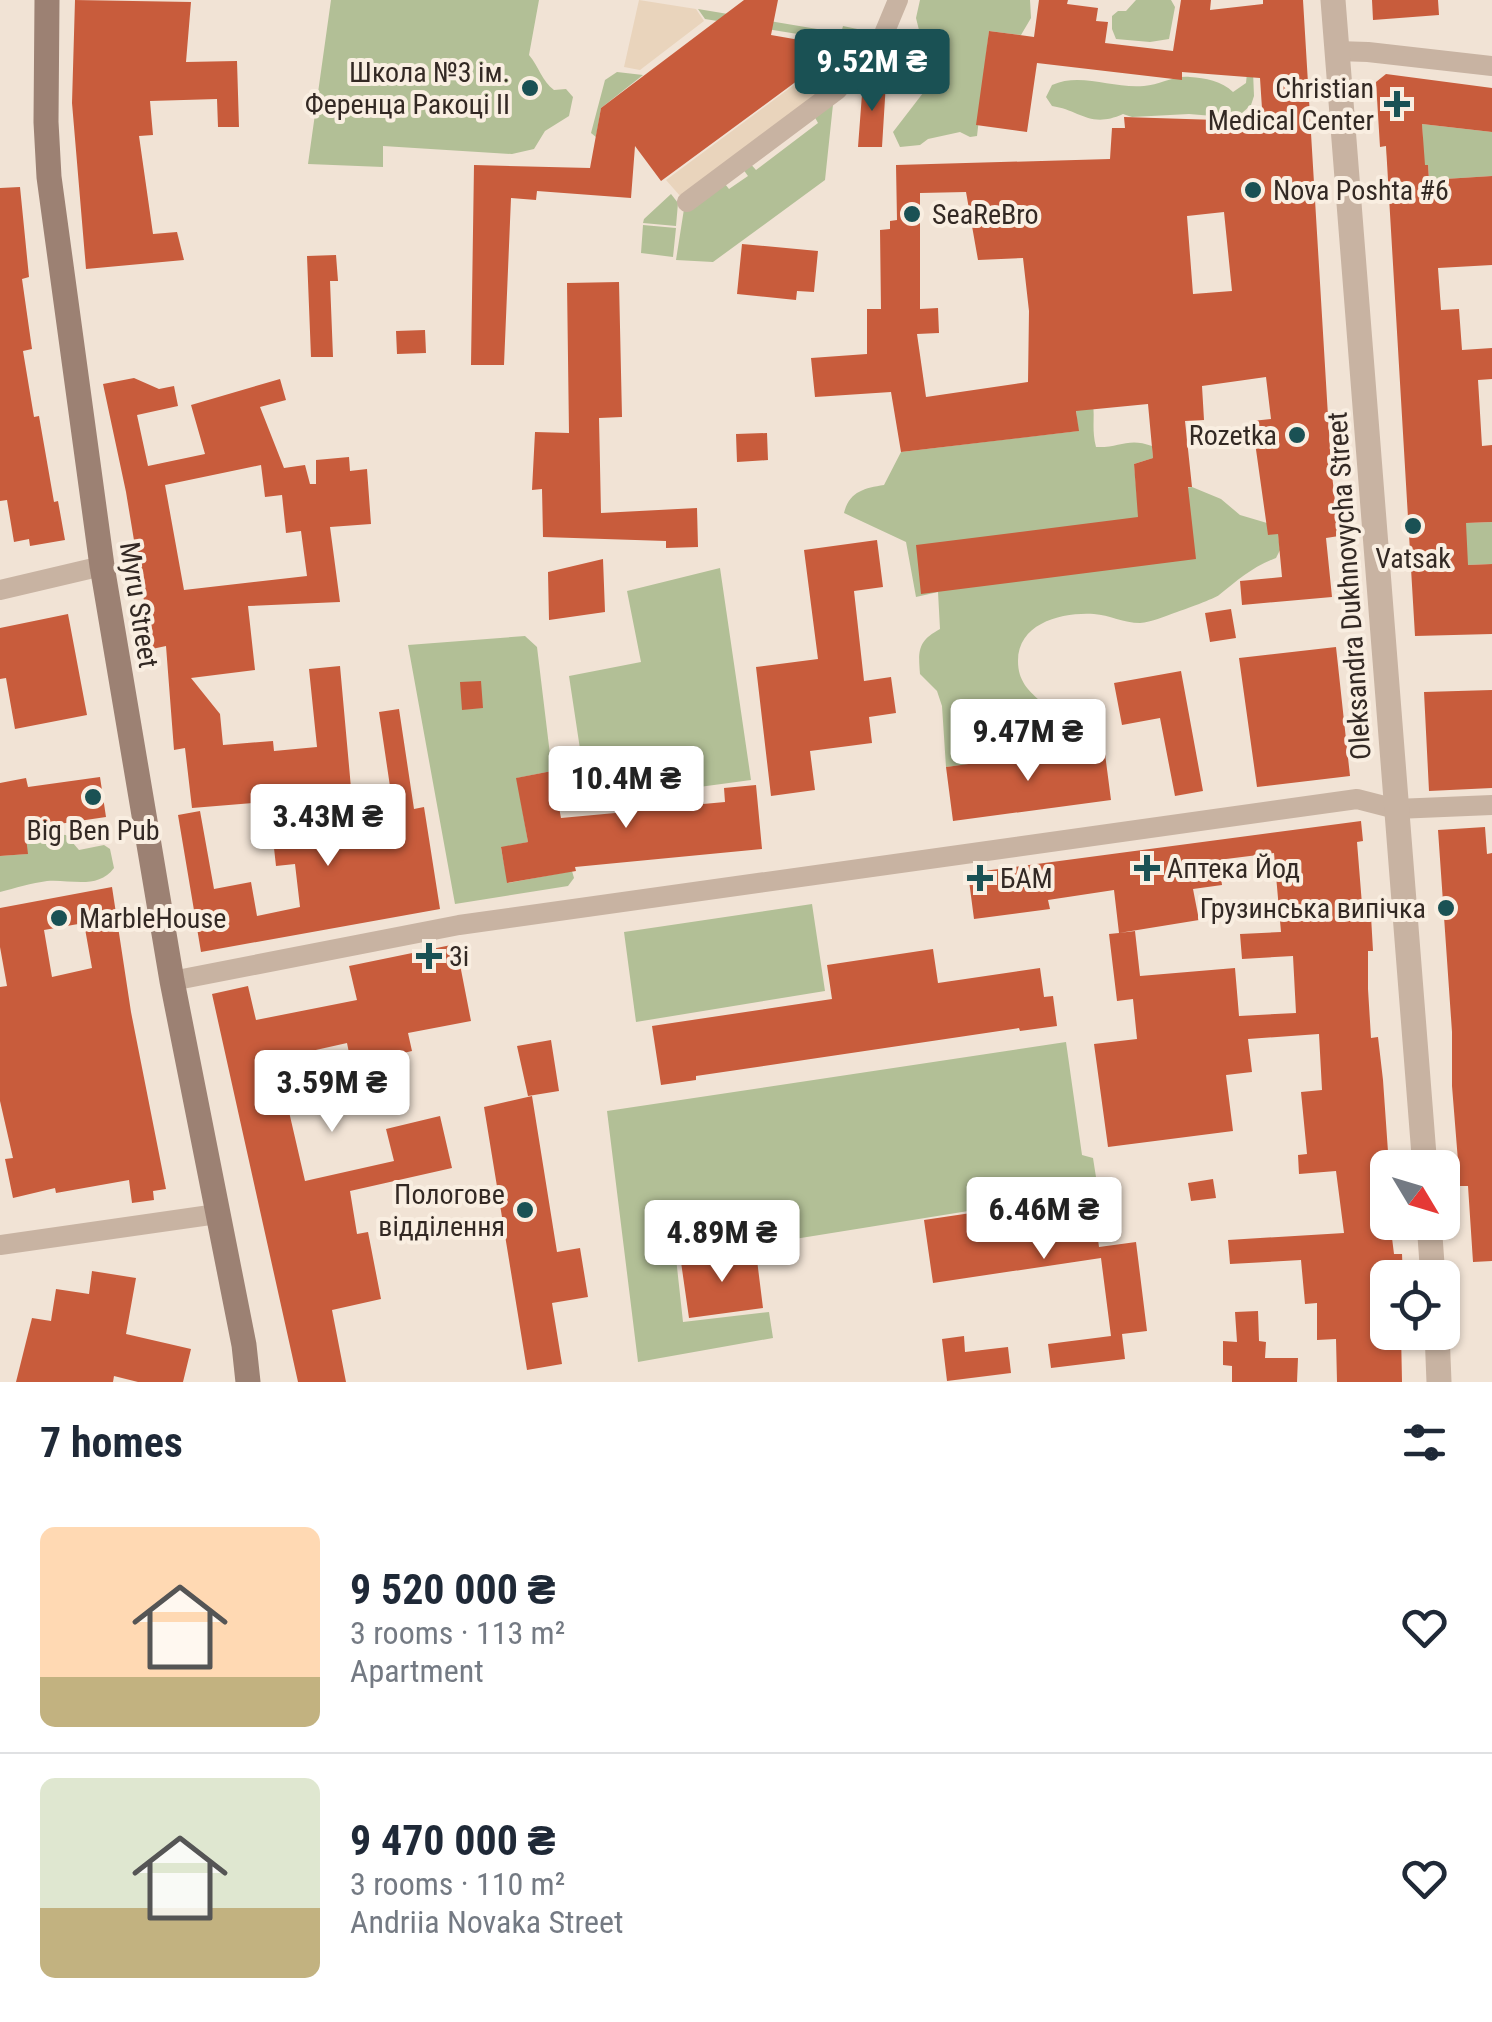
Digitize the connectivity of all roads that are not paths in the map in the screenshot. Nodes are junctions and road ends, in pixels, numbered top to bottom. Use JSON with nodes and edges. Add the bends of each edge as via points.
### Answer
{"nodes":[{"id":1,"x":47,"y":0,"type":"edge"},
{"id":2,"x":898,"y":0,"type":"edge"},
{"id":3,"x":1333,"y":0,"type":"edge"},
{"id":4,"x":1337,"y":52,"type":"junction"},
{"id":5,"x":1492,"y":66,"type":"edge"},
{"id":6,"x":687,"y":202,"type":"dead end"},
{"id":7,"x":102,"y":566,"type":"junction"},
{"id":8,"x":0,"y":590,"type":"edge"},
{"id":9,"x":1492,"y":806,"type":"edge"},
{"id":10,"x":1396,"y":809,"type":"junction"},
{"id":11,"x":172,"y":981,"type":"junction"},
{"id":12,"x":1424,"y":1150,"type":"edge"},
{"id":13,"x":217,"y":1214,"type":"junction"},
{"id":14,"x":0,"y":1245,"type":"edge"},
{"id":15,"x":1438,"y":1350,"type":"edge"},
{"id":16,"x":248,"y":1382,"type":"edge"},
{"id":17,"x":1440,"y":1382,"type":"edge"}],
"edges":[{"from":1,"to":7,"type":"main road","name":"Myru Street","via":[[50,176]]},
{"from":2,"to":6,"type":"street","via":[[883,36],[836,90]]},
{"from":3,"to":4,"type":"street","name":"Oleksandra Dukhnovycha Street"},
{"from":4,"to":5,"type":"street"},
{"from":4,"to":10,"type":"street","name":"Oleksandra Dukhnovycha Street"},
{"from":7,"to":8,"type":"street"},
{"from":7,"to":11,"type":"main road","name":"Myru Street"},
{"from":9,"to":10,"type":"street"},
{"from":10,"to":11,"type":"street","via":[[1357,799],[930,856],[459,925]]},
{"from":10,"to":12,"type":"street","name":"Oleksandra Dukhnovycha Street"},
{"from":11,"to":13,"type":"main road","name":"Myru Street"},
{"from":13,"to":14,"type":"street"},
{"from":13,"to":16,"type":"main road","name":"Myru Street"},
{"from":15,"to":17,"type":"street"}]}
